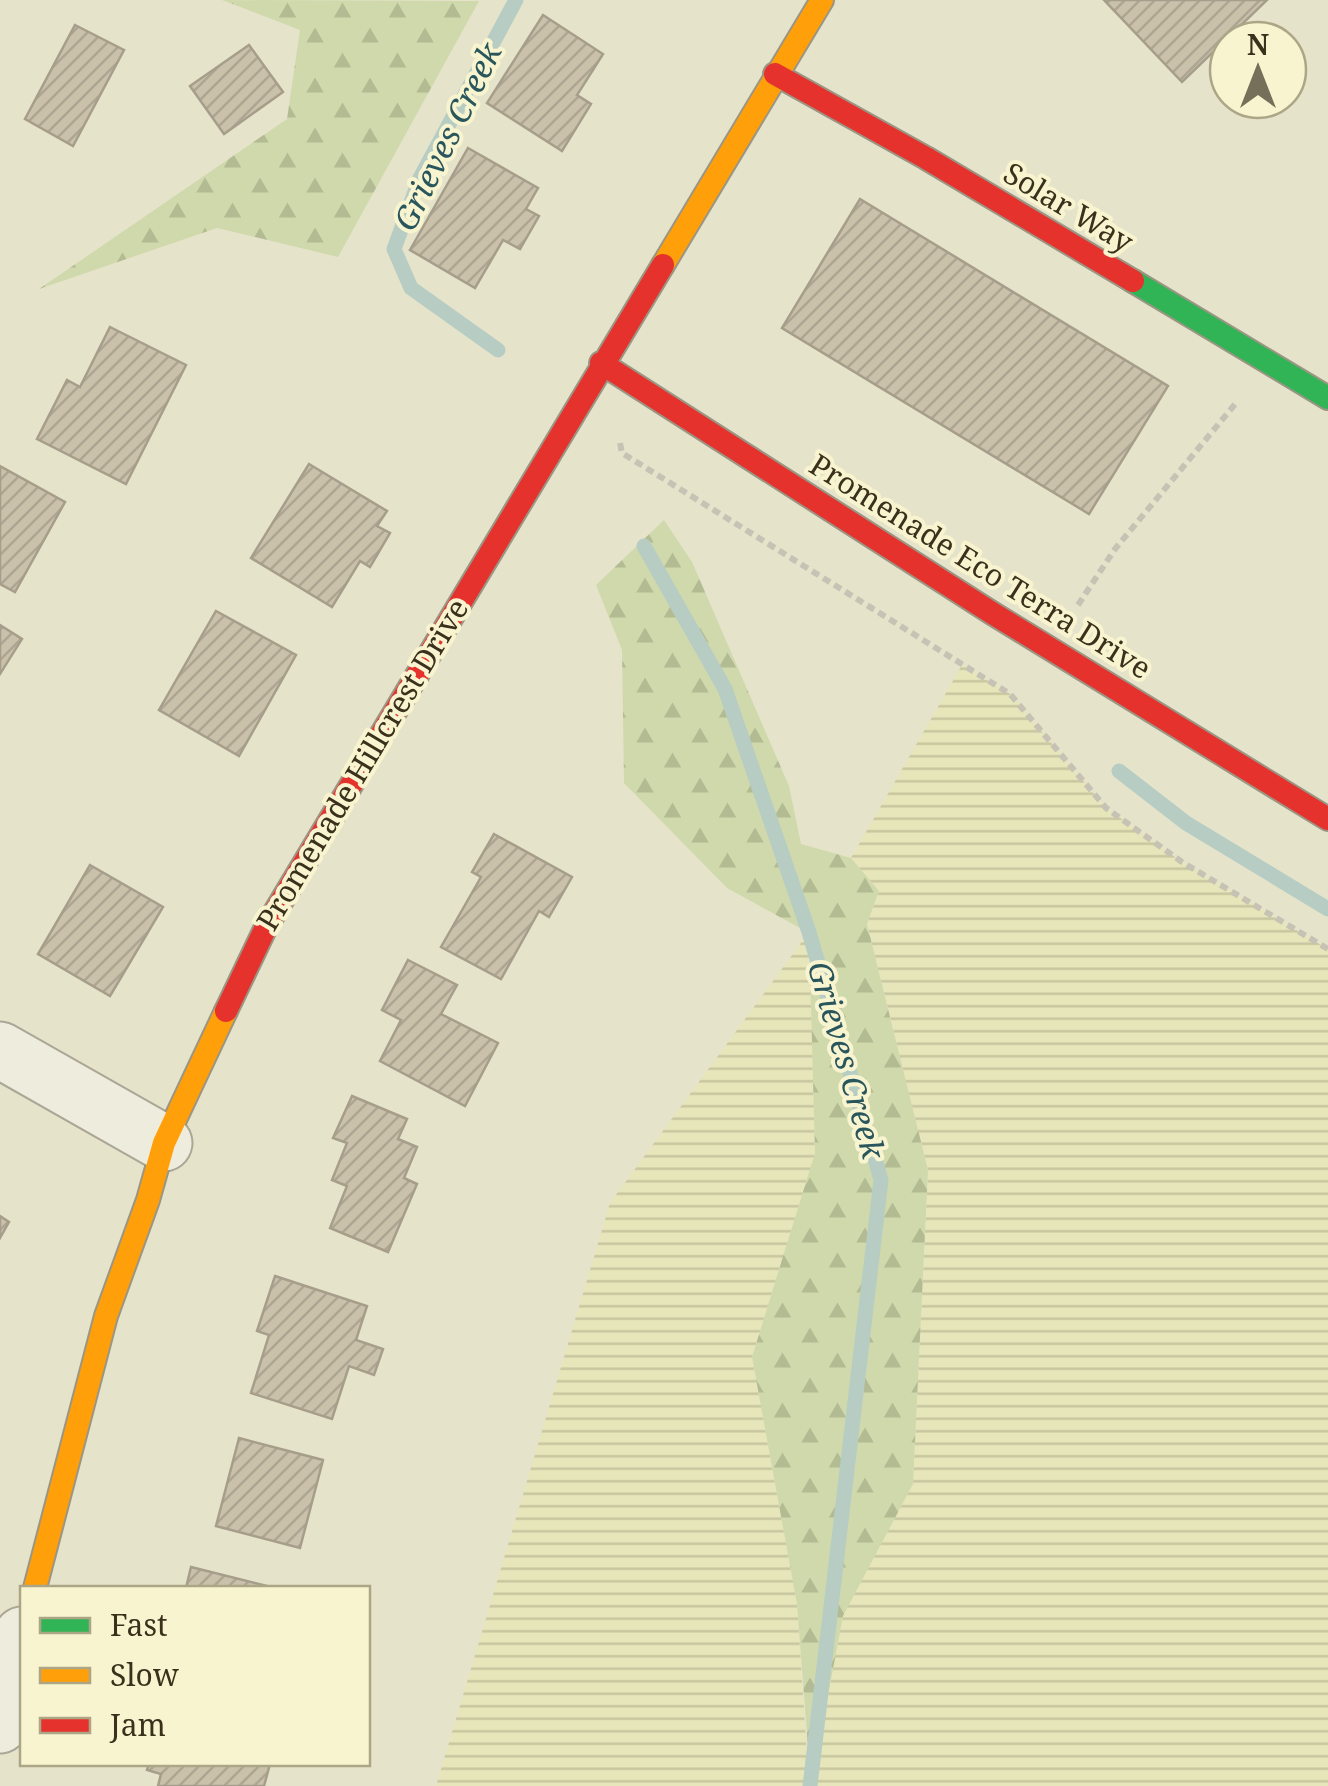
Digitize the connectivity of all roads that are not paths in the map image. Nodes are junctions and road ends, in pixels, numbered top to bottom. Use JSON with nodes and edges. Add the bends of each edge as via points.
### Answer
{"nodes":[{"id":1,"x":822,"y":0,"type":"edge"},
{"id":2,"x":775,"y":74,"type":"junction"},
{"id":3,"x":602,"y":364,"type":"junction"},
{"id":4,"x":1328,"y":398,"type":"edge"},
{"id":5,"x":1328,"y":819,"type":"edge"},
{"id":6,"x":0,"y":1050,"type":"edge"},
{"id":7,"x":164,"y":1142,"type":"junction"},
{"id":8,"x":36,"y":1586,"type":"edge"},
{"id":9,"x":20,"y":1643,"type":"edge"},
{"id":10,"x":0,"y":1725,"type":"edge"}],
"edges":[{"from":1,"to":2,"type":"street","name":"Promenade Hillcrest Drive"},
{"from":2,"to":3,"type":"street","name":"Promenade Hillcrest Drive"},
{"from":2,"to":4,"type":"street","name":"Solar Way"},
{"from":3,"to":5,"type":"street","name":"Promenade Eco Terra Drive"},
{"from":3,"to":7,"type":"street","name":"Promenade Hillcrest Drive","via":[[266,927]]},
{"from":6,"to":7,"type":"street"},
{"from":7,"to":8,"type":"street","name":"Promenade Hillcrest Drive","via":[[106,1316]]},
{"from":9,"to":10,"type":"street"}]}
